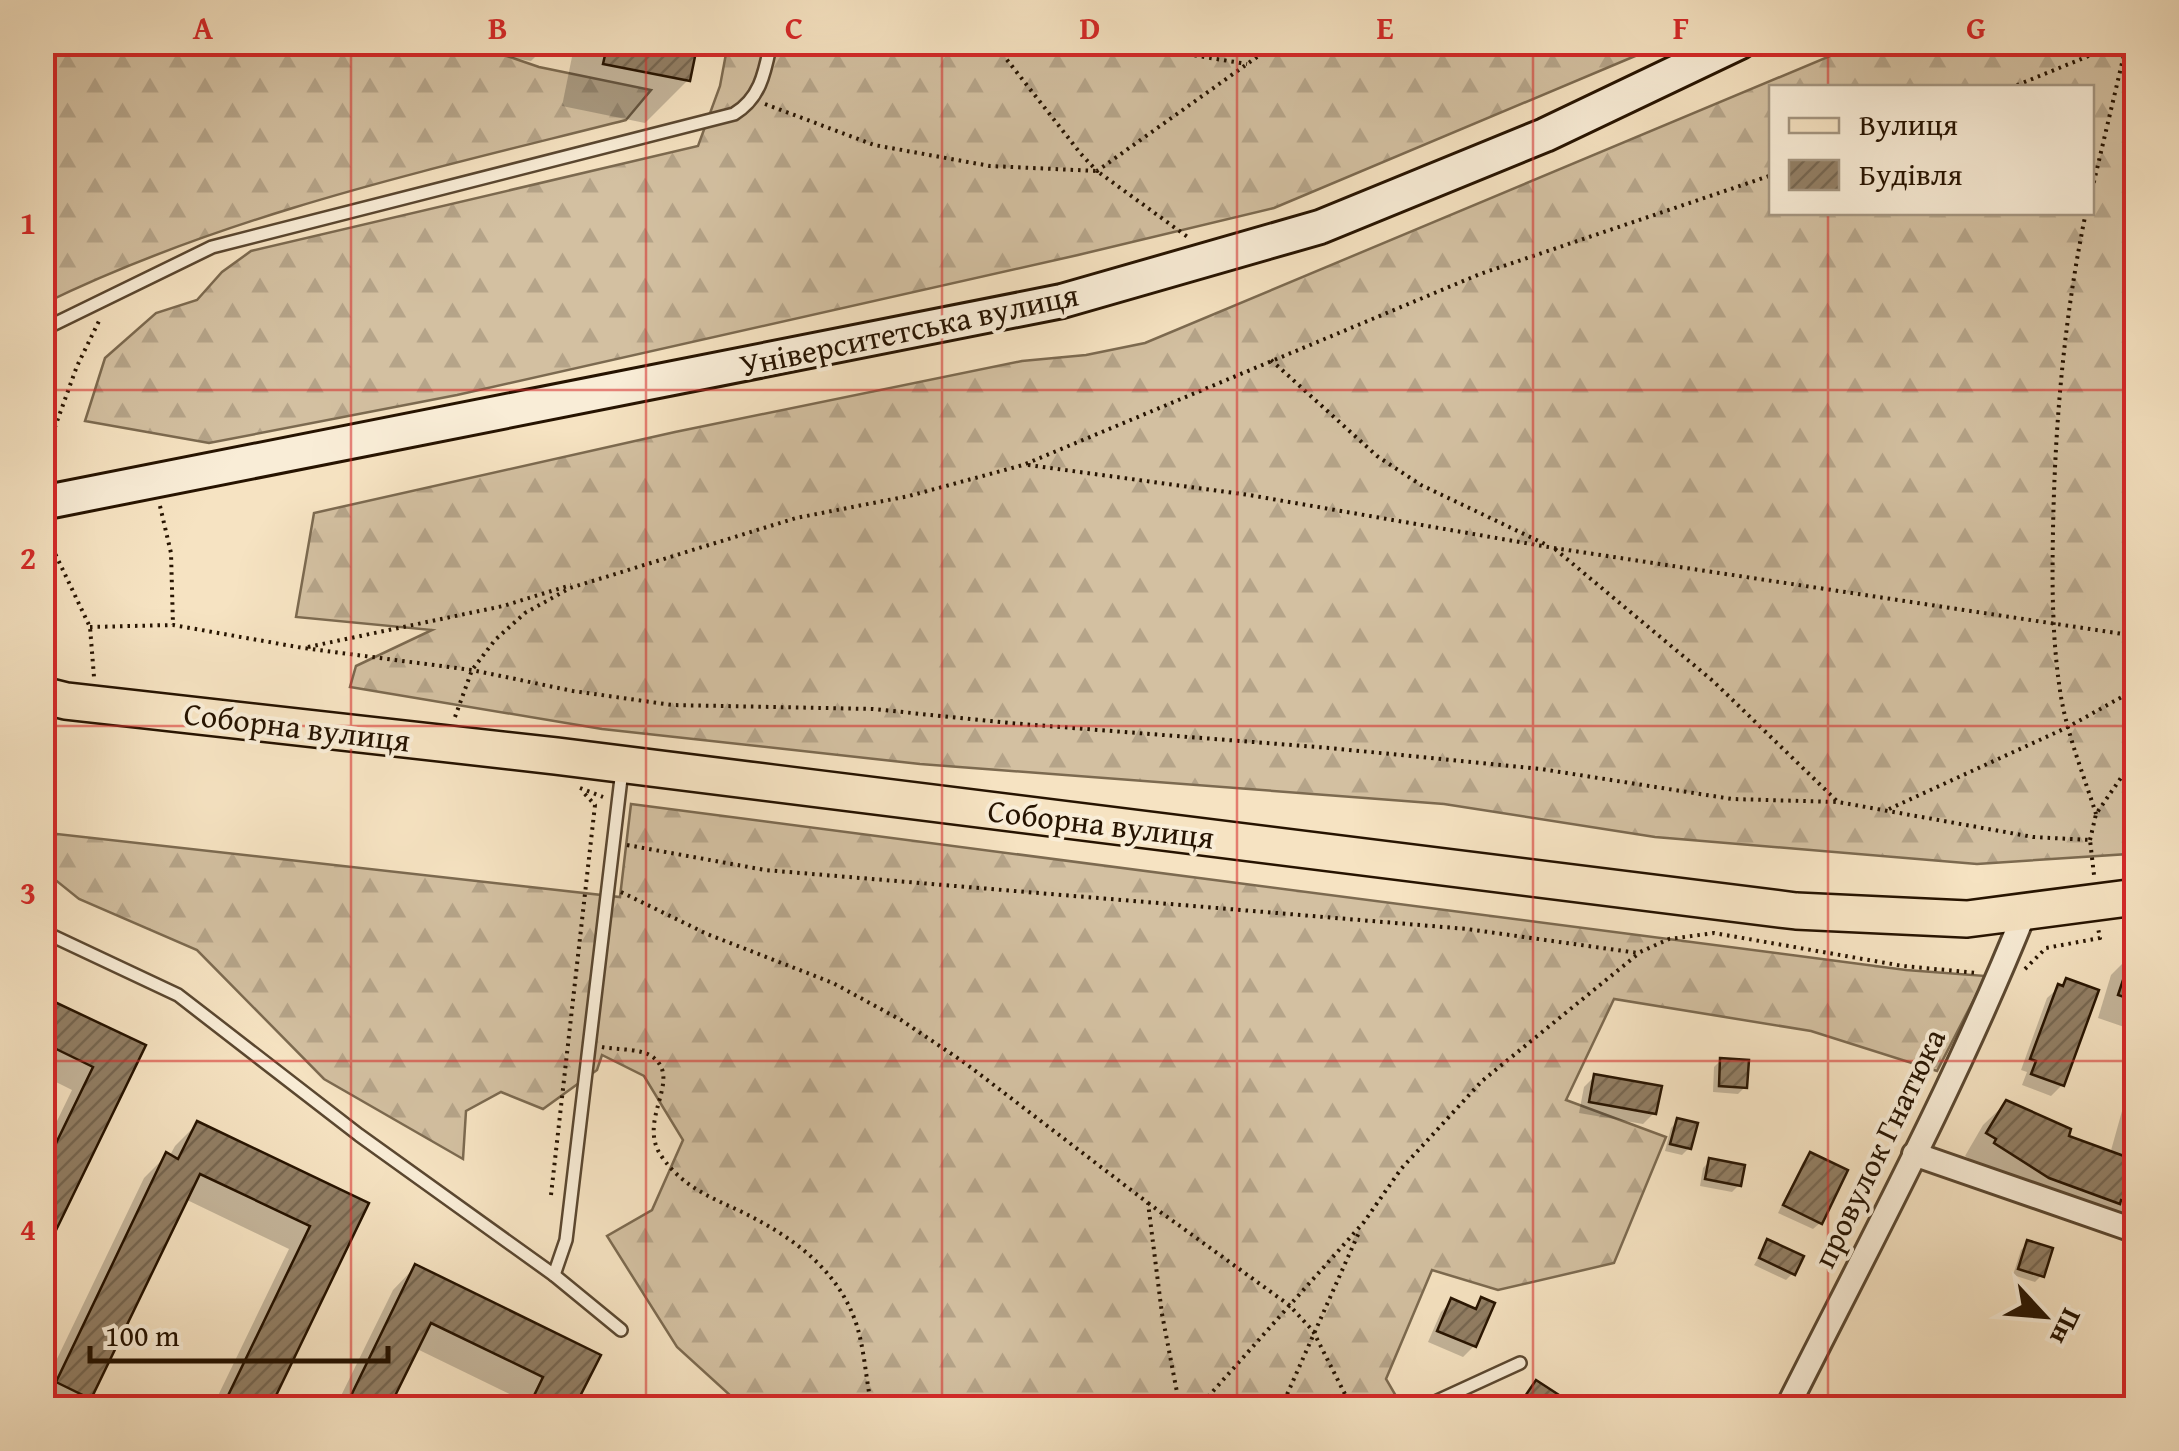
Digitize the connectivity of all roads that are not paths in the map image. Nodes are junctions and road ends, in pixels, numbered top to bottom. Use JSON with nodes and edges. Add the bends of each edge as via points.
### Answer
{"nodes":[{"id":1,"x":770,"y":42,"type":"edge"},
{"id":2,"x":1740,"y":42,"type":"edge"},
{"id":3,"x":42,"y":330,"type":"edge"},
{"id":4,"x":42,"y":502,"type":"edge"},
{"id":5,"x":62,"y":701,"type":"edge"},
{"id":6,"x":623,"y":764,"type":"junction"},
{"id":7,"x":2136,"y":897,"type":"edge"},
{"id":8,"x":2024,"y":914,"type":"junction"},
{"id":9,"x":42,"y":931,"type":"edge"},
{"id":10,"x":1914,"y":1154,"type":"junction"},
{"id":11,"x":2136,"y":1231,"type":"edge"},
{"id":12,"x":554,"y":1275,"type":"junction"},
{"id":13,"x":621,"y":1330,"type":"dead end"},
{"id":14,"x":1520,"y":1363,"type":"dead end"},
{"id":15,"x":1422,"y":1408,"type":"edge"},
{"id":16,"x":1787,"y":1408,"type":"edge"}],
"edges":[{"from":1,"to":3,"type":"lane","via":[[753,99],[723,118],[240,239],[183,259]]},
{"from":2,"to":4,"type":"main road","name":"Університетська вулиця","via":[[1546,134],[1320,227],[1062,301]]},
{"from":5,"to":6,"type":"main road","name":"Соборна вулиця"},
{"from":6,"to":8,"type":"main road","name":"Соборна вулиця","via":[[1796,911],[1967,919]]},
{"from":6,"to":12,"type":"lane","via":[[566,1240]]},
{"from":7,"to":8,"type":"main road","name":"Соборна вулиця"},
{"from":8,"to":10,"type":"street","name":"провулок Гнатюка"},
{"from":9,"to":12,"type":"lane","via":[[178,995]]},
{"from":10,"to":11,"type":"street"},
{"from":10,"to":16,"type":"street","name":"провулок Гнатюка"},
{"from":12,"to":13,"type":"lane"},
{"from":14,"to":15,"type":"lane"}]}
